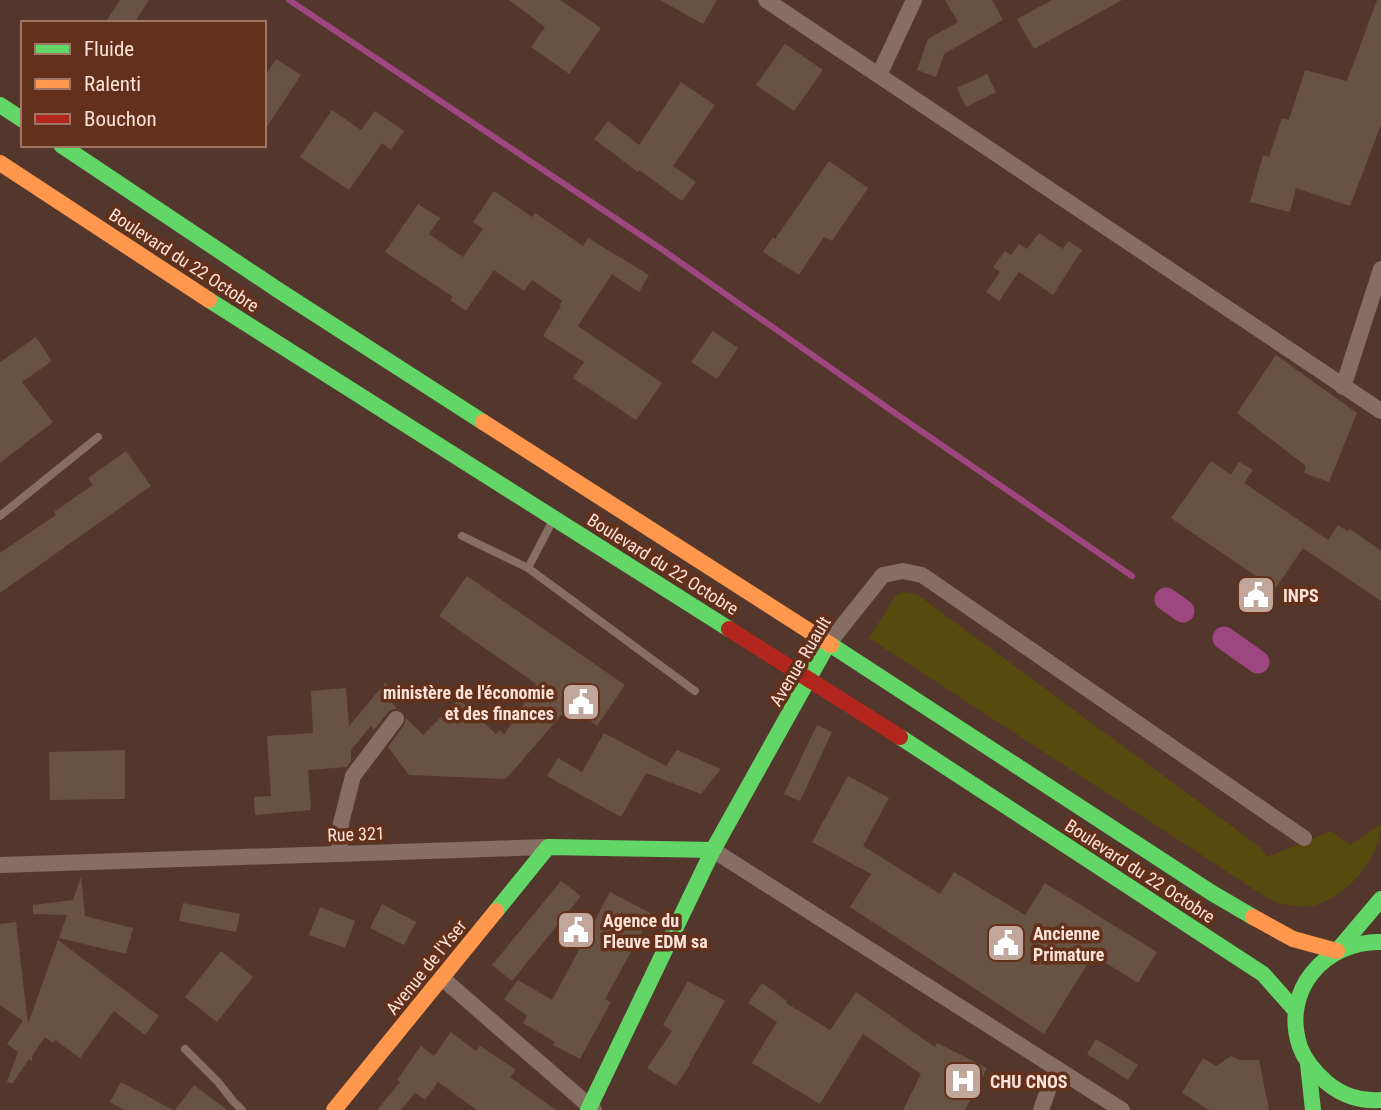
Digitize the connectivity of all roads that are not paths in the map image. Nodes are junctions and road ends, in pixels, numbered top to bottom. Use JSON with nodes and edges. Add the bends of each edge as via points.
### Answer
{"nodes":[{"id":1,"x":766,"y":0,"type":"edge"},
{"id":2,"x":915,"y":0,"type":"edge"},
{"id":3,"x":879,"y":75,"type":"junction"},
{"id":4,"x":0,"y":104,"type":"edge"},
{"id":5,"x":21,"y":119,"type":"edge"},
{"id":6,"x":64,"y":147,"type":"edge"},
{"id":7,"x":0,"y":163,"type":"edge"},
{"id":8,"x":1381,"y":269,"type":"edge"},
{"id":9,"x":1343,"y":387,"type":"junction"},
{"id":10,"x":1381,"y":411,"type":"edge"},
{"id":11,"x":98,"y":437,"type":"dead end"},
{"id":12,"x":0,"y":516,"type":"edge"},
{"id":13,"x":554,"y":518,"type":"junction"},
{"id":14,"x":463,"y":536,"type":"dead end"},
{"id":15,"x":528,"y":568,"type":"junction"},
{"id":16,"x":828,"y":644,"type":"junction"},
{"id":17,"x":809,"y":679,"type":"junction"},
{"id":18,"x":695,"y":691,"type":"dead end"},
{"id":19,"x":396,"y":719,"type":"dead end"},
{"id":20,"x":1304,"y":838,"type":"dead end"},
{"id":21,"x":548,"y":847,"type":"junction"},
{"id":22,"x":713,"y":850,"type":"junction"},
{"id":23,"x":339,"y":854,"type":"junction"},
{"id":24,"x":0,"y":865,"type":"edge"},
{"id":25,"x":1381,"y":899,"type":"edge"},
{"id":26,"x":1381,"y":942,"type":"edge"},
{"id":27,"x":1337,"y":951,"type":"junction"},
{"id":28,"x":442,"y":978,"type":"junction"},
{"id":29,"x":1295,"y":1010,"type":"junction"},
{"id":30,"x":185,"y":1049,"type":"dead end"},
{"id":31,"x":1308,"y":1064,"type":"junction"},
{"id":32,"x":1056,"y":1068,"type":"junction"},
{"id":33,"x":1381,"y":1100,"type":"edge"},
{"id":34,"x":590,"y":1109,"type":"edge"},
{"id":35,"x":243,"y":1110,"type":"edge"},
{"id":36,"x":334,"y":1110,"type":"edge"},
{"id":37,"x":1041,"y":1110,"type":"edge"},
{"id":38,"x":1122,"y":1110,"type":"edge"},
{"id":39,"x":1313,"y":1110,"type":"edge"}],
"edges":[{"from":1,"to":3,"type":"street"},
{"from":2,"to":3,"type":"street"},
{"from":3,"to":9,"type":"street"},
{"from":4,"to":5,"type":"main road"},
{"from":6,"to":16,"type":"main road","name":"Boulevard du 22 Octobre"},
{"from":7,"to":13,"type":"main road","name":"Boulevard du 22 Octobre"},
{"from":8,"to":9,"type":"street"},
{"from":9,"to":10,"type":"street"},
{"from":11,"to":12,"type":"lane"},
{"from":13,"to":15,"type":"lane"},
{"from":13,"to":17,"type":"main road","name":"Boulevard du 22 Octobre"},
{"from":14,"to":15,"type":"lane"},
{"from":15,"to":18,"type":"lane"},
{"from":16,"to":17,"type":"main road","name":"Avenue Ruault"},
{"from":16,"to":20,"type":"street","name":"Avenue Ruault","via":[[883,575],[903,571],[922,575]]},
{"from":16,"to":27,"type":"main road","name":"Boulevard du 22 Octobre","via":[[1212,893],[1293,939]]},
{"from":17,"to":22,"type":"main road","name":"Avenue Ruault"},
{"from":17,"to":29,"type":"main road","name":"Boulevard du 22 Octobre","via":[[1263,974]]},
{"from":19,"to":23,"type":"street","via":[[352,776]]},
{"from":21,"to":22,"type":"main road","name":"Rue 321"},
{"from":21,"to":23,"type":"street","name":"Rue 321"},
{"from":21,"to":28,"type":"main road","name":"Avenue de l'Yser"},
{"from":22,"to":32,"type":"street"},
{"from":22,"to":34,"type":"main road","name":"Avenue Ruault"},
{"from":23,"to":24,"type":"street","name":"Rue 321"},
{"from":25,"to":27,"type":"main road"},
{"from":26,"to":27,"type":"main road"},
{"from":27,"to":29,"type":"main road","via":[[1309,975]]},
{"from":28,"to":34,"type":"street"},
{"from":28,"to":36,"type":"main road","name":"Avenue de l'Yser"},
{"from":29,"to":31,"type":"main road","via":[[1295,1029]]},
{"from":30,"to":35,"type":"lane"},
{"from":31,"to":33,"type":"main road","via":[[1341,1092],[1367,1102]]},
{"from":31,"to":39,"type":"main road"},
{"from":32,"to":37,"type":"street"},
{"from":32,"to":38,"type":"street"}]}
